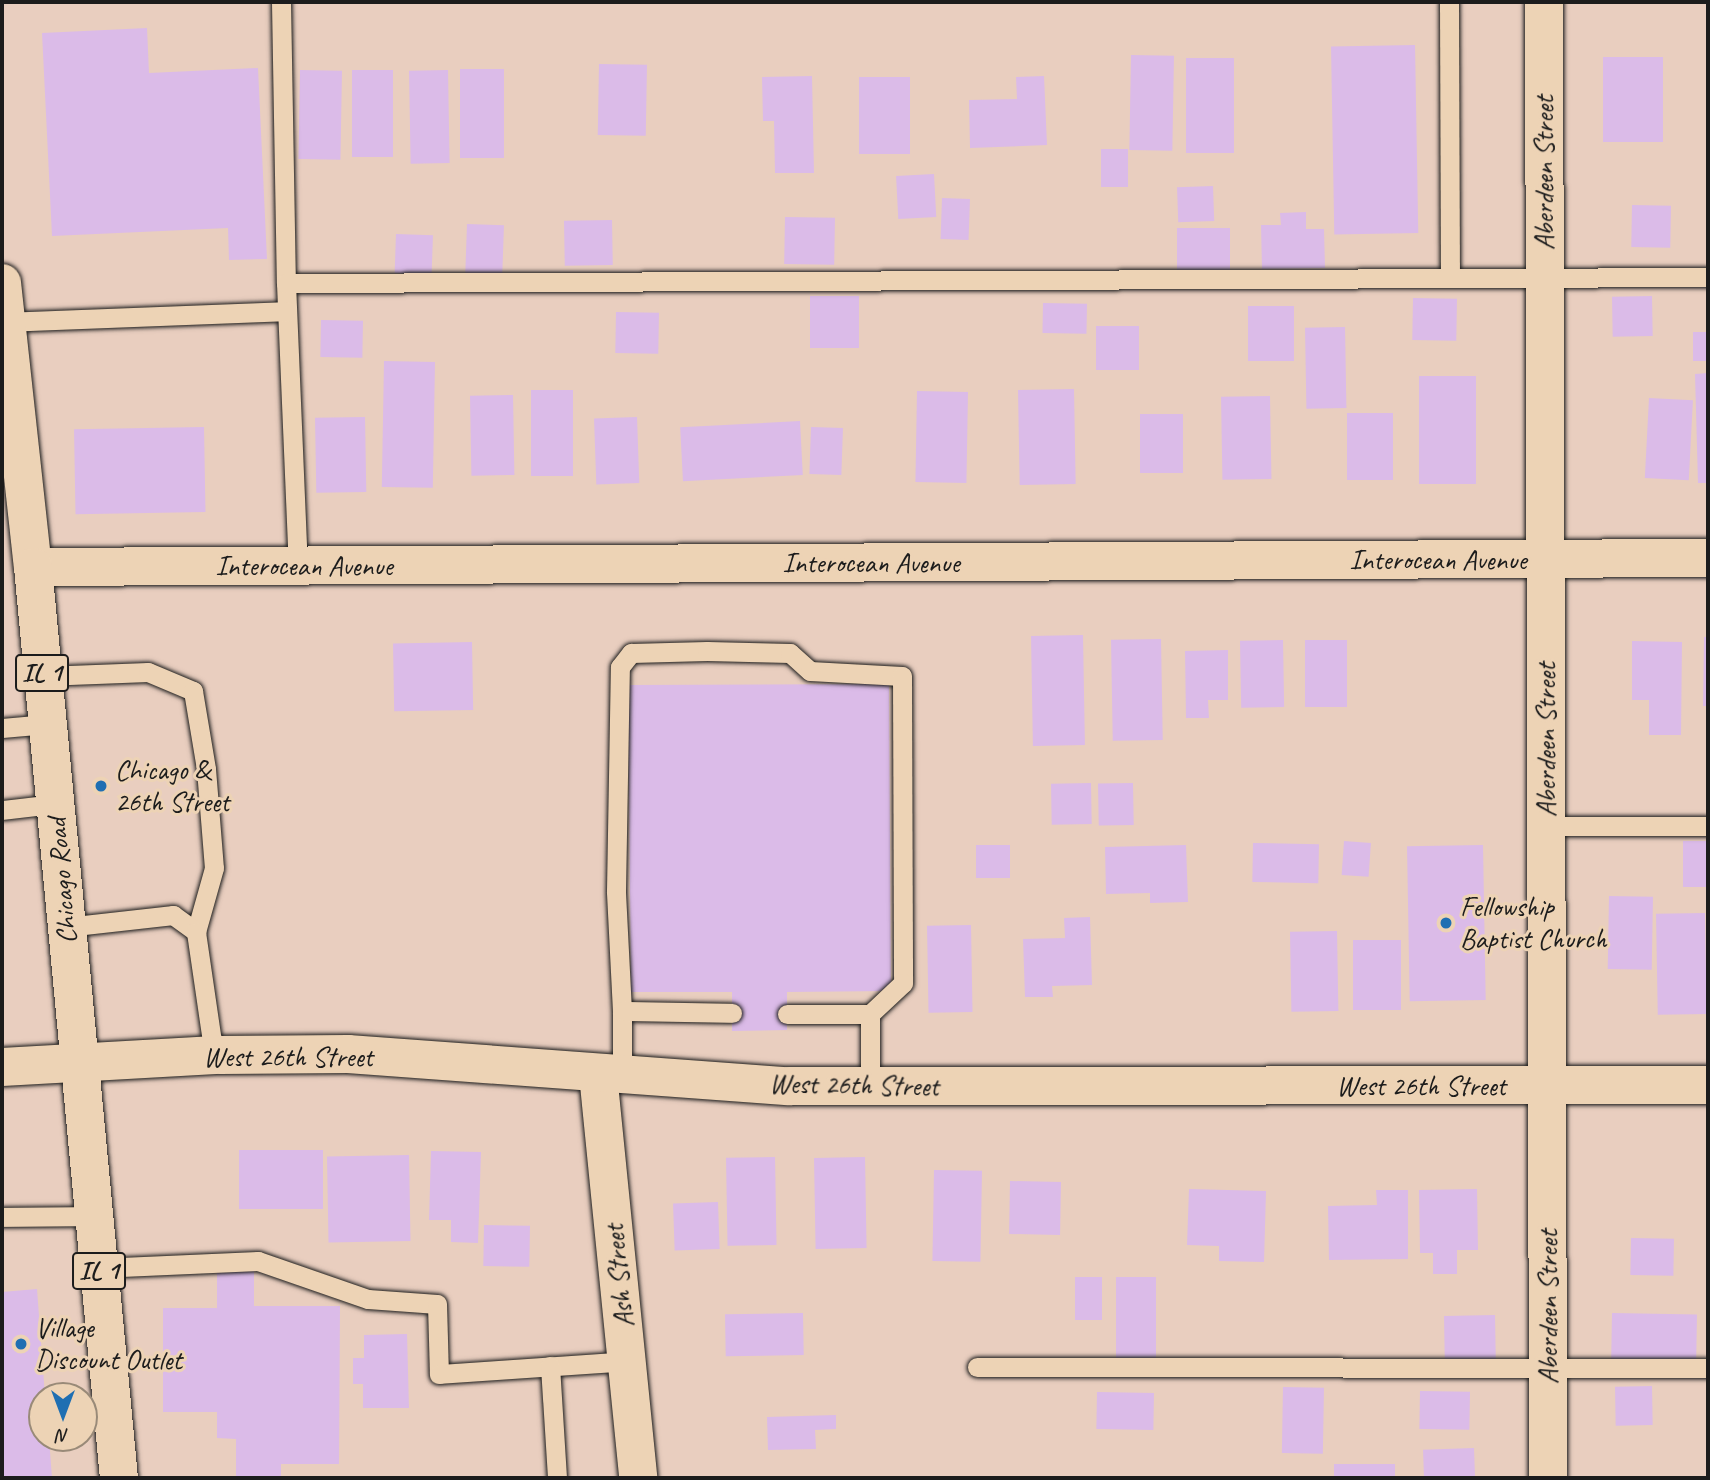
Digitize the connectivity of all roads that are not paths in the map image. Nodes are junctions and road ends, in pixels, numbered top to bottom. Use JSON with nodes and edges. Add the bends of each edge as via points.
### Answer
{"nodes":[{"id":1,"x":281,"y":2,"type":"edge"},
{"id":2,"x":1449,"y":2,"type":"edge"},
{"id":3,"x":1544,"y":2,"type":"edge"},
{"id":4,"x":1708,"y":277,"type":"edge"},
{"id":5,"x":1450,"y":278,"type":"junction"},
{"id":6,"x":1544,"y":278,"type":"junction"},
{"id":7,"x":2,"y":283,"type":"edge"},
{"id":8,"x":286,"y":283,"type":"junction"},
{"id":9,"x":287,"y":311,"type":"junction"},
{"id":10,"x":6,"y":322,"type":"junction"},
{"id":11,"x":8,"y":388,"type":"edge"},
{"id":12,"x":1708,"y":558,"type":"edge"},
{"id":13,"x":1545,"y":559,"type":"junction"},
{"id":14,"x":298,"y":566,"type":"junction"},
{"id":15,"x":33,"y":567,"type":"junction"},
{"id":16,"x":43,"y":676,"type":"junction"},
{"id":17,"x":47,"y":724,"type":"junction"},
{"id":18,"x":2,"y":728,"type":"edge"},
{"id":19,"x":54,"y":804,"type":"junction"},
{"id":20,"x":2,"y":810,"type":"edge"},
{"id":21,"x":1546,"y":826,"type":"junction"},
{"id":22,"x":1708,"y":826,"type":"edge"},
{"id":23,"x":66,"y":927,"type":"junction"},
{"id":24,"x":196,"y":932,"type":"junction"},
{"id":25,"x":622,"y":1011,"type":"junction"},
{"id":26,"x":732,"y":1013,"type":"dead end"},
{"id":27,"x":787,"y":1014,"type":"dead end"},
{"id":28,"x":870,"y":1014,"type":"junction"},
{"id":29,"x":214,"y":1055,"type":"junction"},
{"id":30,"x":79,"y":1063,"type":"junction"},
{"id":31,"x":2,"y":1067,"type":"edge"},
{"id":32,"x":610,"y":1074,"type":"junction"},
{"id":33,"x":1708,"y":1085,"type":"edge"},
{"id":34,"x":1547,"y":1086,"type":"junction"},
{"id":35,"x":870,"y":1087,"type":"junction"},
{"id":36,"x":93,"y":1216,"type":"junction"},
{"id":37,"x":2,"y":1217,"type":"edge"},
{"id":38,"x":99,"y":1268,"type":"junction"},
{"id":39,"x":628,"y":1361,"type":"junction"},
{"id":40,"x":550,"y":1366,"type":"junction"},
{"id":41,"x":976,"y":1367,"type":"dead end"},
{"id":42,"x":1708,"y":1367,"type":"edge"},
{"id":43,"x":1548,"y":1370,"type":"junction"},
{"id":44,"x":119,"y":1478,"type":"edge"},
{"id":45,"x":556,"y":1478,"type":"edge"},
{"id":46,"x":638,"y":1478,"type":"edge"},
{"id":47,"x":1548,"y":1478,"type":"edge"}],
"edges":[{"from":1,"to":8,"type":"lane"},
{"from":2,"to":5,"type":"lane"},
{"from":3,"to":6,"type":"street","name":"Aberdeen Street"},
{"from":4,"to":6,"type":"lane"},
{"from":5,"to":6,"type":"lane"},
{"from":5,"to":8,"type":"lane"},
{"from":6,"to":13,"type":"street","name":"Aberdeen Street"},
{"from":7,"to":10,"type":"street","name":"Chicago Road","number":"IL 1"},
{"from":8,"to":9,"type":"lane"},
{"from":9,"to":10,"type":"lane"},
{"from":9,"to":14,"type":"lane"},
{"from":10,"to":11,"type":"street","name":"Chicago Road","number":"IL 1"},
{"from":11,"to":15,"type":"street","name":"Chicago Road","number":"IL 1"},
{"from":12,"to":13,"type":"street","name":"Interocean Avenue"},
{"from":13,"to":14,"type":"street","name":"Interocean Avenue"},
{"from":13,"to":21,"type":"street","name":"Aberdeen Street"},
{"from":14,"to":15,"type":"street","name":"Interocean Avenue"},
{"from":15,"to":16,"type":"street","name":"Chicago Road","number":"IL 1"},
{"from":16,"to":17,"type":"street","name":"Chicago Road","number":"IL 1"},
{"from":16,"to":24,"type":"lane","via":[[148,672],[193,691],[206,769],[214,868]]},
{"from":17,"to":18,"type":"lane"},
{"from":17,"to":19,"type":"street","name":"Chicago Road","number":"IL 1"},
{"from":19,"to":20,"type":"lane"},
{"from":19,"to":23,"type":"street","name":"Chicago Road","number":"IL 1"},
{"from":21,"to":22,"type":"lane"},
{"from":21,"to":34,"type":"street","name":"Aberdeen Street"},
{"from":23,"to":24,"type":"lane","via":[[173,915]]},
{"from":23,"to":30,"type":"street","name":"Chicago Road","number":"IL 1"},
{"from":24,"to":29,"type":"lane"},
{"from":25,"to":26,"type":"lane"},
{"from":25,"to":28,"type":"lane","via":[[616,891],[620,667],[631,653],[707,651],[790,653],[810,671],[902,676],[903,983]]},
{"from":25,"to":32,"type":"lane"},
{"from":27,"to":28,"type":"lane"},
{"from":28,"to":35,"type":"lane"},
{"from":29,"to":30,"type":"street","name":"West 26th Street"},
{"from":29,"to":32,"type":"street","name":"West 26th Street","via":[[348,1054]]},
{"from":30,"to":31,"type":"street","name":"West 26th Street"},
{"from":30,"to":36,"type":"street","name":"Chicago Road","number":"IL 1"},
{"from":32,"to":35,"type":"street","name":"West 26th Street"},
{"from":32,"to":39,"type":"street","name":"Ash Street"},
{"from":33,"to":34,"type":"street","name":"West 26th Street"},
{"from":34,"to":35,"type":"street","name":"West 26th Street"},
{"from":34,"to":43,"type":"street","name":"Aberdeen Street"},
{"from":36,"to":37,"type":"lane"},
{"from":36,"to":38,"type":"street","name":"Chicago Road","number":"IL 1"},
{"from":38,"to":40,"type":"lane","via":[[258,1261],[368,1299],[437,1304],[439,1374]]},
{"from":38,"to":44,"type":"street","name":"Chicago Road","number":"IL 1"},
{"from":39,"to":40,"type":"lane"},
{"from":39,"to":46,"type":"street","name":"Ash Street"},
{"from":40,"to":45,"type":"lane"},
{"from":41,"to":43,"type":"lane"},
{"from":42,"to":43,"type":"lane"},
{"from":43,"to":47,"type":"street","name":"Aberdeen Street"}]}
